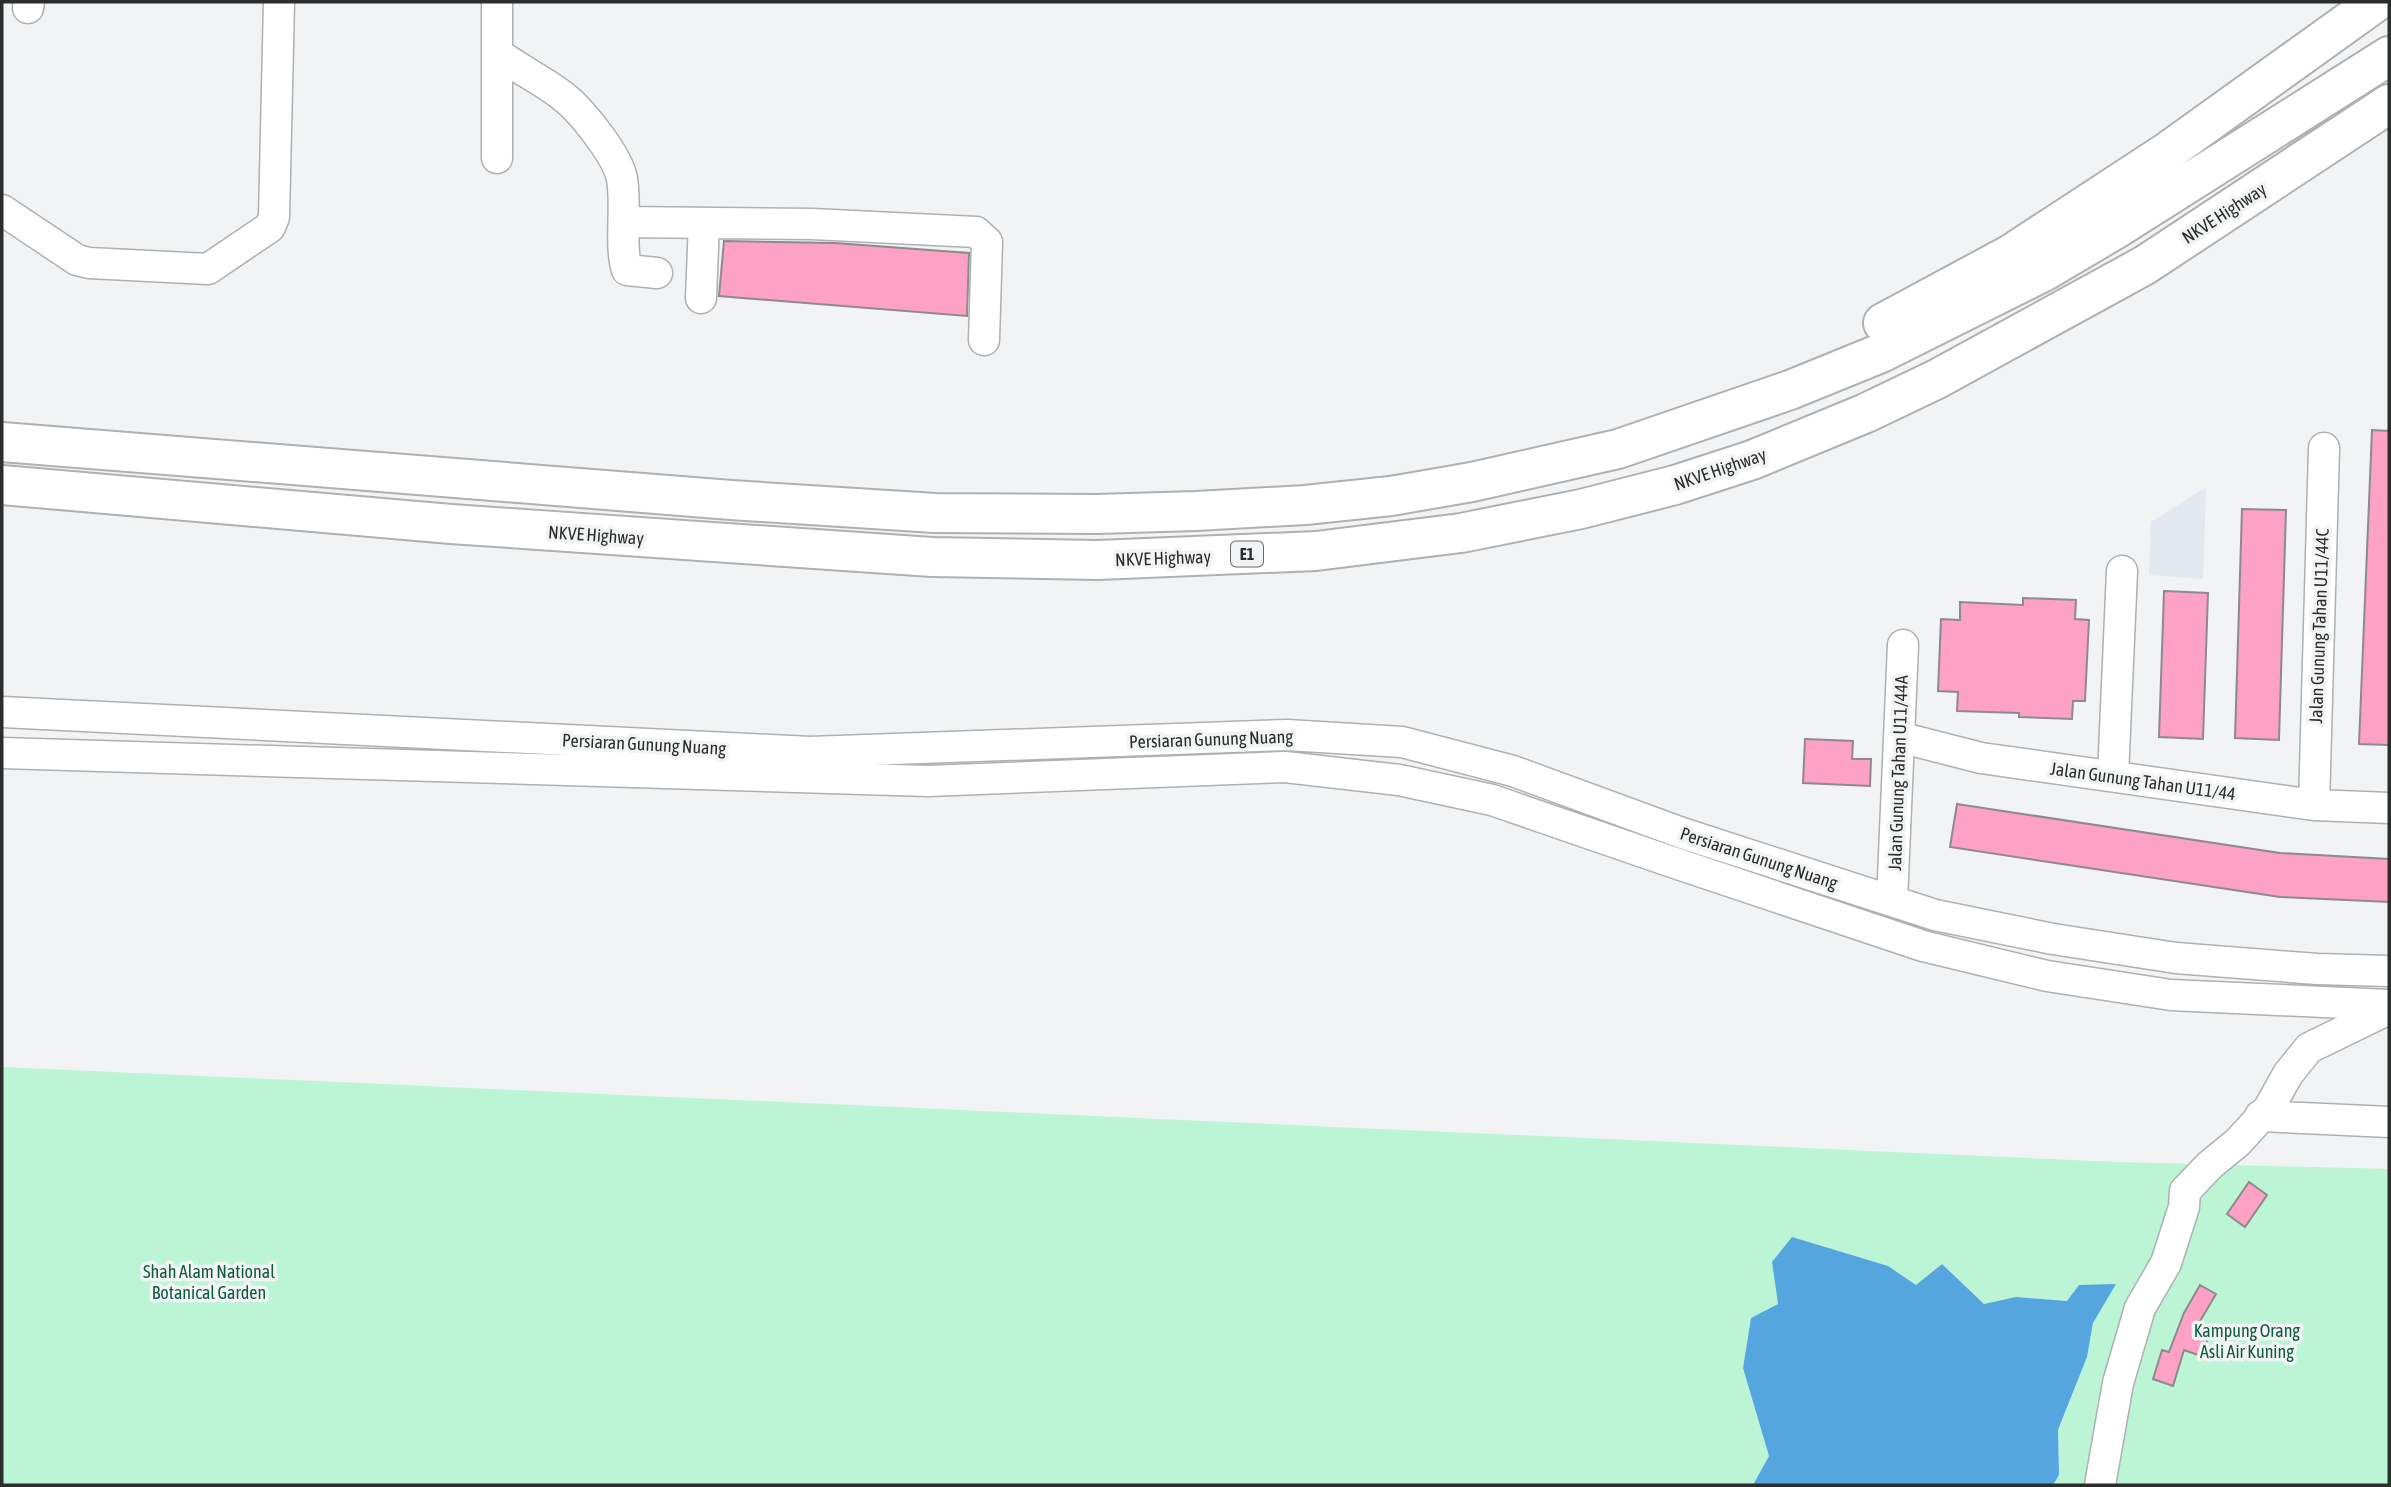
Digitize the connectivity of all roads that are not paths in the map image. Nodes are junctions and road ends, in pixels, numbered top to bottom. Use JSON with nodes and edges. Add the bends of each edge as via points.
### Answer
{"nodes":[{"id":1,"x":279,"y":2,"type":"edge"},
{"id":2,"x":498,"y":2,"type":"edge"},
{"id":3,"x":2376,"y":2,"type":"edge"},
{"id":4,"x":497,"y":53,"type":"junction"},
{"id":5,"x":2389,"y":56,"type":"edge"},
{"id":6,"x":2383,"y":109,"type":"edge"},
{"id":7,"x":497,"y":158,"type":"dead end"},
{"id":8,"x":2,"y":210,"type":"edge"},
{"id":9,"x":625,"y":222,"type":"junction"},
{"id":10,"x":704,"y":223,"type":"junction"},
{"id":11,"x":657,"y":273,"type":"dead end"},
{"id":12,"x":701,"y":298,"type":"dead end"},
{"id":13,"x":984,"y":340,"type":"dead end"},
{"id":14,"x":2,"y":442,"type":"edge"},
{"id":15,"x":2324,"y":448,"type":"dead end"},
{"id":16,"x":1618,"y":449,"type":"junction"},
{"id":17,"x":2,"y":485,"type":"edge"},
{"id":18,"x":2122,"y":571,"type":"dead end"},
{"id":19,"x":1903,"y":645,"type":"dead end"},
{"id":20,"x":2,"y":712,"type":"edge"},
{"id":21,"x":1899,"y":737,"type":"junction"},
{"id":22,"x":2,"y":753,"type":"edge"},
{"id":23,"x":2113,"y":776,"type":"junction"},
{"id":24,"x":2314,"y":805,"type":"junction"},
{"id":25,"x":2389,"y":808,"type":"edge"},
{"id":26,"x":1892,"y":901,"type":"junction"},
{"id":27,"x":2389,"y":971,"type":"edge"},
{"id":28,"x":2389,"y":1007,"type":"edge"},
{"id":29,"x":2260,"y":1116,"type":"junction"},
{"id":30,"x":2389,"y":1122,"type":"edge"},
{"id":31,"x":2100,"y":1485,"type":"edge"}],
"edges":[{"from":1,"to":8,"type":"street","via":[[274,217],[270,227],[252,242],[208,269],[89,263],[77,260]]},
{"from":2,"to":4,"type":"street"},
{"from":3,"to":16,"type":"highway","via":[[2167,152],[2011,254],[1898,316]]},
{"from":4,"to":7,"type":"street"},
{"from":4,"to":9,"type":"street","via":[[562,95],[605,142],[622,178]]},
{"from":5,"to":16,"type":"highway","via":[[2045,271],[1881,353],[1790,390]]},
{"from":6,"to":17,"type":"highway","name":"NKVE Highway","number":"E1","via":[[2145,265],[1866,413],[1752,460],[1675,485],[1461,533],[1316,551],[1098,560],[932,557],[452,524]]},
{"from":9,"to":10,"type":"street"},
{"from":9,"to":11,"type":"street","via":[[627,270]]},
{"from":10,"to":12,"type":"street"},
{"from":10,"to":13,"type":"street","via":[[976,232],[987,242]]},
{"from":14,"to":16,"type":"highway","via":[[731,500],[935,513],[1096,514],[1305,505],[1391,496]]},
{"from":15,"to":24,"type":"street","name":"Jalan Gunung Tahan U11/44C"},
{"from":18,"to":23,"type":"street"},
{"from":19,"to":21,"type":"street","name":"Jalan Gunung Tahan U11/44A"},
{"from":20,"to":26,"type":"street","name":"Persiaran Gunung Nuang","via":[[810,752],[1287,735],[1402,742],[1513,771],[1682,833]]},
{"from":21,"to":23,"type":"street","name":"Jalan Gunung Tahan U11/44","via":[[1981,758]]},
{"from":21,"to":26,"type":"street","name":"Jalan Gunung Tahan U11/44A"},
{"from":22,"to":28,"type":"street","name":"Persiaran Gunung Nuang","via":[[928,781],[1285,767],[1399,780],[1492,800],[1923,946],[2047,976],[2171,995]]},
{"from":23,"to":24,"type":"street","name":"Jalan Gunung Tahan U11/44"},
{"from":24,"to":25,"type":"street","name":"Jalan Gunung Tahan U11/44"},
{"from":26,"to":27,"type":"street","name":"Persiaran Gunung Nuang","via":[[1935,915],[2053,939],[2176,958]]},
{"from":28,"to":29,"type":"street","via":[[2309,1048]]},
{"from":29,"to":30,"type":"street"},
{"from":29,"to":31,"type":"street","via":[[2185,1191],[2166,1263],[2140,1308],[2125,1358]]}]}
